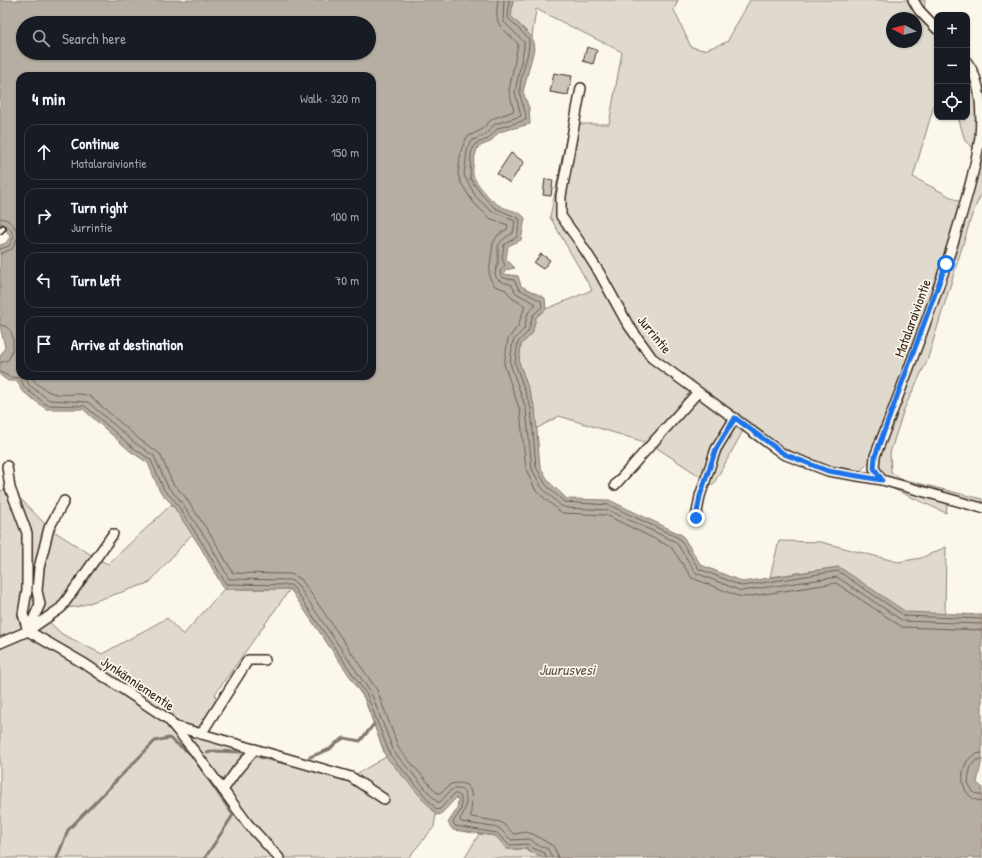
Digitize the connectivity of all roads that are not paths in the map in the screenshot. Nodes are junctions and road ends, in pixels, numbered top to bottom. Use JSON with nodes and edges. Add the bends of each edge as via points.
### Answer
{"nodes":[{"id":1,"x":913,"y":0,"type":"edge"},
{"id":2,"x":934,"y":26,"type":"edge"},
{"id":3,"x":970,"y":65,"type":"edge"},
{"id":4,"x":581,"y":88,"type":"dead end"},
{"id":5,"x":698,"y":392,"type":"junction"},
{"id":6,"x":735,"y":418,"type":"junction"},
{"id":7,"x":7,"y":466,"type":"dead end"},
{"id":8,"x":882,"y":480,"type":"junction"},
{"id":9,"x":615,"y":485,"type":"dead end"},
{"id":10,"x":64,"y":501,"type":"dead end"},
{"id":11,"x":982,"y":508,"type":"edge"},
{"id":12,"x":696,"y":518,"type":"dead end"},
{"id":13,"x":113,"y":534,"type":"dead end"},
{"id":14,"x":28,"y":631,"type":"junction"},
{"id":15,"x":0,"y":643,"type":"edge"},
{"id":16,"x":265,"y":660,"type":"dead end"},
{"id":17,"x":174,"y":726,"type":"junction"},
{"id":18,"x":201,"y":734,"type":"junction"},
{"id":19,"x":255,"y":749,"type":"junction"},
{"id":20,"x":224,"y":790,"type":"junction"},
{"id":21,"x":384,"y":799,"type":"dead end"},
{"id":22,"x":279,"y":858,"type":"edge"}],
"edges":[{"from":1,"to":2,"type":"street"},
{"from":3,"to":8,"type":"street","name":"Matalaraiviontie","via":[[974,70],[981,93],[980,136],[967,195],[946,264],[875,456],[874,468]]},
{"from":4,"to":5,"type":"street","name":"Jurrintie","via":[[561,196],[561,216],[599,272],[627,323],[652,358]]},
{"from":5,"to":6,"type":"street","name":"Jurrintie"},
{"from":5,"to":9,"type":"street"},
{"from":6,"to":8,"type":"street","name":"Jurrintie","via":[[784,454],[828,471]]},
{"from":6,"to":12,"type":"street","via":[[716,449],[700,496]]},
{"from":7,"to":14,"type":"street","via":[[10,488],[27,533],[27,590],[24,614]]},
{"from":8,"to":11,"type":"street"},
{"from":10,"to":14,"type":"street","via":[[49,528],[39,568],[37,591],[40,604]]},
{"from":13,"to":14,"type":"street","via":[[61,608]]},
{"from":14,"to":15,"type":"street"},
{"from":14,"to":17,"type":"street","name":"Jynkänniementie","via":[[85,664],[168,719]]},
{"from":16,"to":18,"type":"street","via":[[248,660]]},
{"from":17,"to":18,"type":"street"},
{"from":17,"to":20,"type":"street","name":"Jynkänniementie"},
{"from":18,"to":19,"type":"street"},
{"from":19,"to":20,"type":"street"},
{"from":19,"to":21,"type":"street","via":[[351,777]]},
{"from":20,"to":22,"type":"street","name":"Jynkänniementie","via":[[248,824]]}]}
